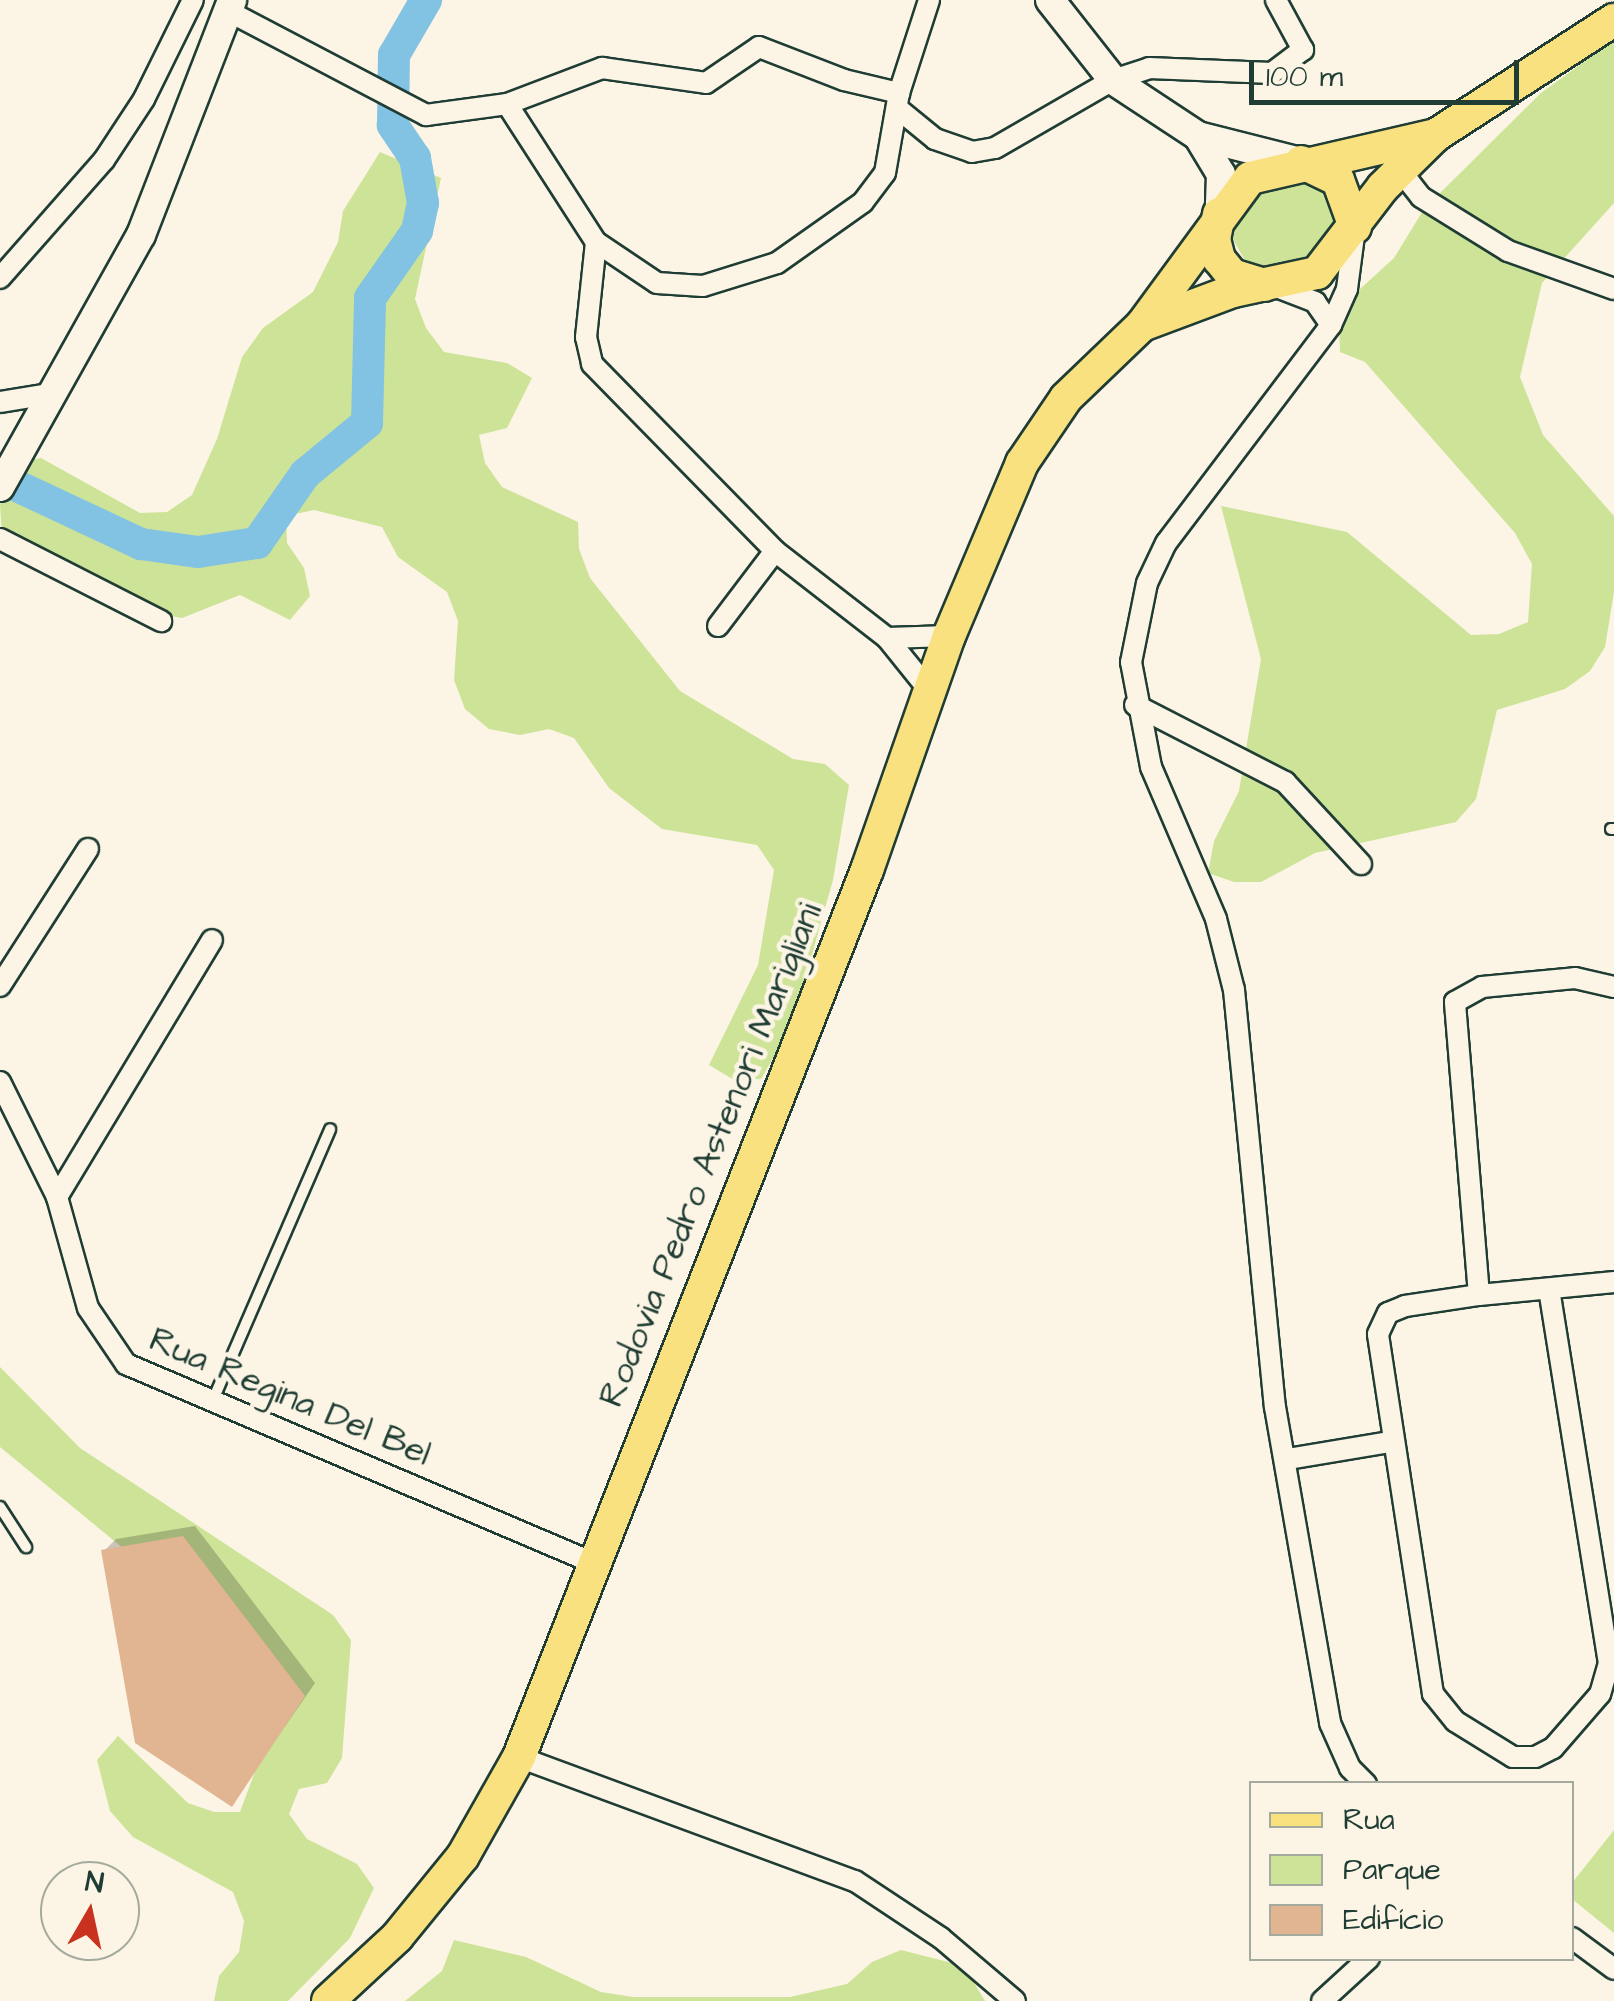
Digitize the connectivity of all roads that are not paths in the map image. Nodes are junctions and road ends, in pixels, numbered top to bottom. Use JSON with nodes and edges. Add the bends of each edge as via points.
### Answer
{"nodes":[{"id":1,"x":193,"y":0,"type":"edge"},
{"id":2,"x":929,"y":0,"type":"edge"},
{"id":3,"x":1050,"y":0,"type":"edge"},
{"id":4,"x":1276,"y":0,"type":"edge"},
{"id":5,"x":230,"y":5,"type":"edge"},
{"id":6,"x":1614,"y":20,"type":"edge"},
{"id":7,"x":1113,"y":80,"type":"junction"},
{"id":8,"x":898,"y":100,"type":"junction"},
{"id":9,"x":508,"y":104,"type":"junction"},
{"id":10,"x":1436,"y":134,"type":"junction"},
{"id":11,"x":1198,"y":136,"type":"junction"},
{"id":12,"x":1301,"y":162,"type":"junction"},
{"id":13,"x":1400,"y":170,"type":"junction"},
{"id":14,"x":1220,"y":210,"type":"junction"},
{"id":15,"x":1355,"y":227,"type":"junction"},
{"id":16,"x":596,"y":242,"type":"junction"},
{"id":17,"x":0,"y":278,"type":"edge"},
{"id":18,"x":1272,"y":286,"type":"junction"},
{"id":19,"x":1614,"y":288,"type":"edge"},
{"id":20,"x":1142,"y":325,"type":"junction"},
{"id":21,"x":1331,"y":325,"type":"junction"},
{"id":22,"x":55,"y":393,"type":"junction"},
{"id":23,"x":0,"y":402,"type":"edge"},
{"id":24,"x":0,"y":486,"type":"edge"},
{"id":25,"x":0,"y":539,"type":"edge"},
{"id":26,"x":775,"y":552,"type":"junction"},
{"id":27,"x":161,"y":621,"type":"dead end"},
{"id":28,"x":718,"y":626,"type":"dead end"},
{"id":29,"x":949,"y":636,"type":"junction"},
{"id":30,"x":888,"y":638,"type":"junction"},
{"id":31,"x":929,"y":690,"type":"junction"},
{"id":32,"x":1135,"y":705,"type":"junction"},
{"id":33,"x":88,"y":849,"type":"dead end"},
{"id":34,"x":1361,"y":864,"type":"dead end"},
{"id":35,"x":212,"y":940,"type":"dead end"},
{"id":36,"x":0,"y":986,"type":"edge"},
{"id":37,"x":1614,"y":988,"type":"edge"},
{"id":38,"x":0,"y":1082,"type":"edge"},
{"id":39,"x":330,"y":1130,"type":"dead end"},
{"id":40,"x":57,"y":1196,"type":"junction"},
{"id":41,"x":1614,"y":1282,"type":"edge"},
{"id":42,"x":1549,"y":1289,"type":"junction"},
{"id":43,"x":1479,"y":1295,"type":"junction"},
{"id":44,"x":213,"y":1400,"type":"junction"},
{"id":45,"x":1390,"y":1442,"type":"junction"},
{"id":46,"x":1288,"y":1459,"type":"junction"},
{"id":47,"x":0,"y":1508,"type":"edge"},
{"id":48,"x":26,"y":1548,"type":"dead end"},
{"id":49,"x":596,"y":1564,"type":"junction"},
{"id":50,"x":518,"y":1757,"type":"junction"},
{"id":51,"x":1363,"y":1781,"type":"edge"},
{"id":52,"x":1574,"y":1939,"type":"edge"},
{"id":53,"x":1366,"y":1961,"type":"edge"},
{"id":54,"x":1614,"y":1969,"type":"edge"},
{"id":55,"x":328,"y":2001,"type":"edge"},
{"id":56,"x":1015,"y":2001,"type":"edge"},
{"id":57,"x":1322,"y":2001,"type":"edge"}],
"edges":[{"from":1,"to":17,"type":"street","via":[[144,99],[104,160]]},
{"from":2,"to":8,"type":"street"},
{"from":3,"to":7,"type":"street"},
{"from":4,"to":7,"type":"street","via":[[1302,44],[1298,60],[1260,75],[1170,66]]},
{"from":5,"to":9,"type":"street","via":[[362,86],[426,115]]},
{"from":5,"to":22,"type":"street","via":[[156,203]]},
{"from":6,"to":10,"type":"main road","name":"Rodovia Pedro Astenori Marigliani"},
{"from":7,"to":8,"type":"street","via":[[1014,138],[972,152],[935,139]]},
{"from":7,"to":11,"type":"street"},
{"from":8,"to":9,"type":"street","via":[[759,47],[706,83],[602,68]]},
{"from":8,"to":16,"type":"street","via":[[885,173],[873,194],[777,264],[703,286],[657,283]]},
{"from":9,"to":16,"type":"street"},
{"from":10,"to":12,"type":"main road","name":"Rodovia Pedro Astenori Marigliani"},
{"from":10,"to":13,"type":"main road","name":"Rodovia Pedro Astenori Marigliani"},
{"from":11,"to":12,"type":"street"},
{"from":11,"to":14,"type":"street","via":[[1222,174]]},
{"from":12,"to":14,"type":"main road","name":"Rodovia Pedro Astenori Marigliani","via":[[1250,178]]},
{"from":12,"to":15,"type":"main road","via":[[1338,180]]},
{"from":13,"to":15,"type":"main road","name":"Rodovia Pedro Astenori Marigliani"},
{"from":13,"to":19,"type":"street","via":[[1421,197],[1508,251]]},
{"from":14,"to":18,"type":"main road","via":[[1214,239],[1219,259],[1232,275]]},
{"from":14,"to":20,"type":"main road","name":"Rodovia Pedro Astenori Marigliani"},
{"from":15,"to":18,"type":"main road","name":"Rodovia Pedro Astenori Marigliani","via":[[1317,273]]},
{"from":15,"to":21,"type":"street","via":[[1347,289]]},
{"from":16,"to":26,"type":"street","via":[[586,337],[592,364]]},
{"from":18,"to":20,"type":"main road","name":"Rodovia Pedro Astenori Marigliani","via":[[1233,292]]},
{"from":18,"to":21,"type":"street","via":[[1315,302]]},
{"from":20,"to":29,"type":"main road","name":"Rodovia Pedro Astenori Marigliani","via":[[1066,398],[1022,464]]},
{"from":21,"to":32,"type":"street","via":[[1166,543],[1136,626]]},
{"from":22,"to":23,"type":"street"},
{"from":22,"to":24,"type":"street"},
{"from":25,"to":27,"type":"street"},
{"from":26,"to":28,"type":"street"},
{"from":26,"to":30,"type":"street"},
{"from":29,"to":30,"type":"street"},
{"from":29,"to":31,"type":"main road","name":"Rodovia Pedro Astenori Marigliani"},
{"from":30,"to":31,"type":"street"},
{"from":31,"to":49,"type":"main road","name":"Rodovia Pedro Astenori Marigliani","via":[[867,870],[671,1356]]},
{"from":32,"to":34,"type":"street","via":[[1285,782]]},
{"from":32,"to":46,"type":"street","via":[[1151,767],[1216,918],[1234,990],[1265,1328]]},
{"from":33,"to":36,"type":"street"},
{"from":35,"to":40,"type":"street"},
{"from":37,"to":43,"type":"street","via":[[1575,978],[1482,987],[1455,1002]]},
{"from":38,"to":40,"type":"street","name":"Rua Regina Del Bel"},
{"from":39,"to":44,"type":"lane"},
{"from":40,"to":44,"type":"street","name":"Rua Regina Del Bel","via":[[88,1308],[104,1340],[126,1364]]},
{"from":41,"to":42,"type":"street"},
{"from":42,"to":43,"type":"street"},
{"from":42,"to":45,"type":"street","via":[[1609,1663],[1600,1694],[1552,1748],[1535,1757],[1513,1756],[1484,1741],[1455,1722],[1433,1694]]},
{"from":43,"to":45,"type":"street","via":[[1405,1306],[1381,1324]]},
{"from":44,"to":49,"type":"street","name":"Rua Regina Del Bel"},
{"from":45,"to":46,"type":"street"},
{"from":46,"to":51,"type":"street","via":[[1330,1724]]},
{"from":47,"to":48,"type":"lane"},
{"from":49,"to":50,"type":"main road","name":"Rodovia Pedro Astenori Marigliani"},
{"from":50,"to":55,"type":"main road","name":"Rodovia Pedro Astenori Marigliani","via":[[463,1856],[397,1938]]},
{"from":50,"to":56,"type":"street","via":[[855,1881],[941,1938]]},
{"from":52,"to":54,"type":"street"},
{"from":53,"to":57,"type":"street"}]}
